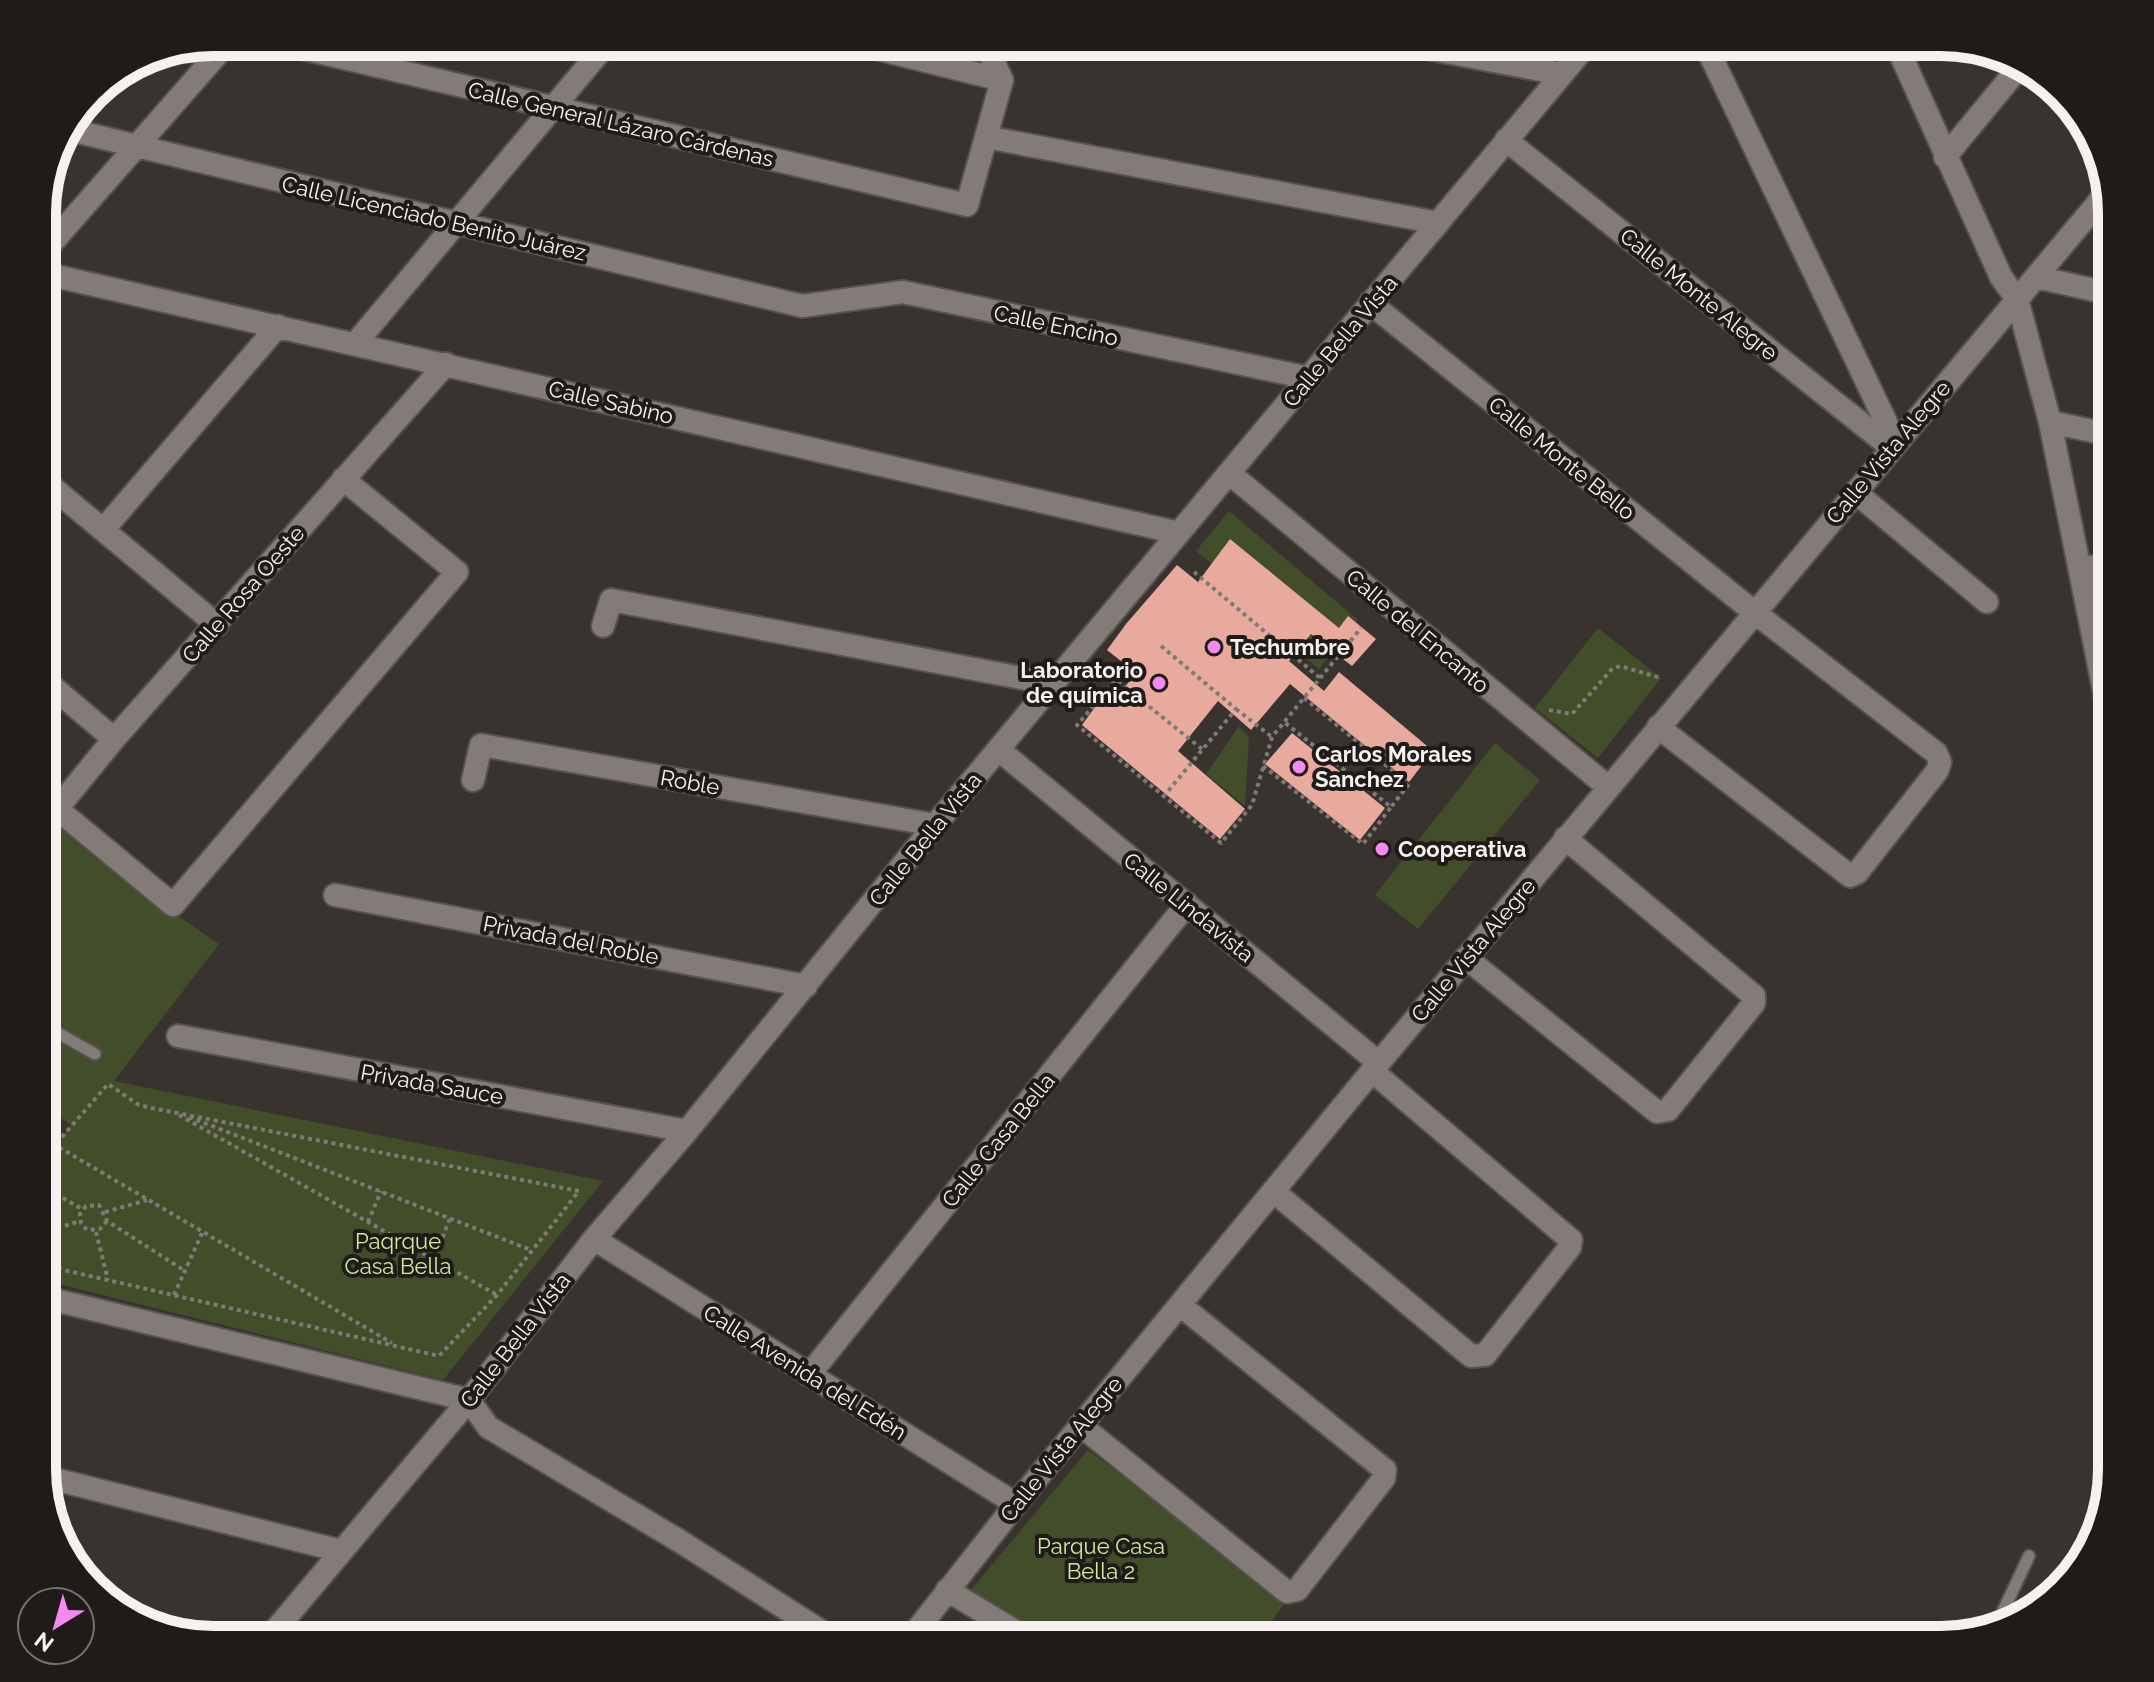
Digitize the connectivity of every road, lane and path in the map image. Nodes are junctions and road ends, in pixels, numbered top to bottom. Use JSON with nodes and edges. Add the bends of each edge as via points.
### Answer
{"nodes":[{"id":1,"x":216,"y":56,"type":"edge"},
{"id":2,"x":334,"y":56,"type":"edge"},
{"id":3,"x":597,"y":56,"type":"edge"},
{"id":4,"x":906,"y":56,"type":"edge"},
{"id":5,"x":991,"y":56,"type":"edge"},
{"id":6,"x":1468,"y":56,"type":"edge"},
{"id":7,"x":1577,"y":56,"type":"edge"},
{"id":8,"x":1711,"y":56,"type":"edge"},
{"id":9,"x":1901,"y":56,"type":"edge"},
{"id":10,"x":1562,"y":74,"type":"junction"},
{"id":11,"x":2014,"y":74,"type":"edge"},
{"id":12,"x":1002,"y":80,"type":"junction"},
{"id":13,"x":553,"y":109,"type":"junction"},
{"id":14,"x":79,"y":132,"type":"edge"},
{"id":15,"x":986,"y":137,"type":"junction"},
{"id":16,"x":1506,"y":140,"type":"junction"},
{"id":17,"x":137,"y":147,"type":"junction"},
{"id":18,"x":1945,"y":157,"type":"junction"},
{"id":19,"x":2098,"y":203,"type":"edge"},
{"id":20,"x":1438,"y":223,"type":"junction"},
{"id":21,"x":456,"y":224,"type":"junction"},
{"id":22,"x":56,"y":238,"type":"edge"},
{"id":23,"x":56,"y":276,"type":"edge"},
{"id":24,"x":2036,"y":277,"type":"junction"},
{"id":25,"x":2098,"y":291,"type":"edge"},
{"id":26,"x":2017,"y":299,"type":"junction"},
{"id":27,"x":1370,"y":303,"type":"junction"},
{"id":28,"x":802,"y":306,"type":"joint"},
{"id":29,"x":278,"y":326,"type":"junction"},
{"id":30,"x":355,"y":344,"type":"junction"},
{"id":31,"x":446,"y":364,"type":"junction"},
{"id":32,"x":1309,"y":378,"type":"junction"},
{"id":33,"x":2050,"y":422,"type":"junction"},
{"id":34,"x":2098,"y":432,"type":"edge"},
{"id":35,"x":1894,"y":445,"type":"junction"},
{"id":36,"x":1229,"y":473,"type":"junction"},
{"id":37,"x":343,"y":479,"type":"junction"},
{"id":38,"x":56,"y":491,"type":"edge"},
{"id":39,"x":1855,"y":492,"type":"junction"},
{"id":40,"x":103,"y":530,"type":"junction"},
{"id":41,"x":1179,"y":533,"type":"junction"},
{"id":42,"x":2081,"y":565,"type":"junction"},
{"id":43,"x":2098,"y":569,"type":"edge"},
{"id":44,"x":1194,"y":572,"type":"dead end"},
{"id":45,"x":1987,"y":602,"type":"dead end"},
{"id":46,"x":1754,"y":612,"type":"junction"},
{"id":47,"x":217,"y":625,"type":"junction"},
{"id":48,"x":603,"y":626,"type":"dead end"},
{"id":49,"x":1361,"y":628,"type":"dead end"},
{"id":50,"x":1161,"y":646,"type":"dead end"},
{"id":51,"x":2098,"y":646,"type":"edge"},
{"id":52,"x":1320,"y":678,"type":"junction"},
{"id":53,"x":1661,"y":678,"type":"dead end"},
{"id":54,"x":1053,"y":684,"type":"junction"},
{"id":55,"x":56,"y":690,"type":"edge"},
{"id":56,"x":1304,"y":698,"type":"junction"},
{"id":57,"x":1236,"y":709,"type":"junction"},
{"id":58,"x":1545,"y":710,"type":"dead end"},
{"id":59,"x":1284,"y":722,"type":"junction"},
{"id":60,"x":1658,"y":727,"type":"junction"},
{"id":61,"x":1272,"y":737,"type":"junction"},
{"id":62,"x":114,"y":739,"type":"junction"},
{"id":63,"x":1202,"y":749,"type":"junction"},
{"id":64,"x":999,"y":750,"type":"junction"},
{"id":65,"x":1263,"y":765,"type":"junction"},
{"id":66,"x":473,"y":780,"type":"dead end"},
{"id":67,"x":1608,"y":787,"type":"junction"},
{"id":68,"x":1164,"y":796,"type":"junction"},
{"id":69,"x":1391,"y":807,"type":"junction"},
{"id":70,"x":56,"y":808,"type":"joint"},
{"id":71,"x":935,"y":825,"type":"junction"},
{"id":72,"x":1565,"y":838,"type":"junction"},
{"id":73,"x":335,"y":895,"type":"dead end"},
{"id":74,"x":1187,"y":904,"type":"junction"},
{"id":75,"x":1466,"y":958,"type":"junction"},
{"id":76,"x":806,"y":986,"type":"junction"},
{"id":77,"x":56,"y":1032,"type":"edge"},
{"id":78,"x":178,"y":1036,"type":"dead end"},
{"id":79,"x":95,"y":1054,"type":"dead end"},
{"id":80,"x":1376,"y":1067,"type":"junction"},
{"id":81,"x":176,"y":1113,"type":"junction"},
{"id":82,"x":687,"y":1131,"type":"junction"},
{"id":83,"x":56,"y":1144,"type":"edge"},
{"id":84,"x":56,"y":1146,"type":"edge"},
{"id":85,"x":381,"y":1191,"type":"junction"},
{"id":86,"x":1273,"y":1191,"type":"junction"},
{"id":87,"x":56,"y":1194,"type":"edge"},
{"id":88,"x":147,"y":1200,"type":"junction"},
{"id":89,"x":82,"y":1209,"type":"junction"},
{"id":90,"x":105,"y":1212,"type":"junction"},
{"id":91,"x":450,"y":1218,"type":"junction"},
{"id":92,"x":80,"y":1221,"type":"junction"},
{"id":93,"x":107,"y":1221,"type":"junction"},
{"id":94,"x":368,"y":1222,"type":"junction"},
{"id":95,"x":56,"y":1229,"type":"edge"},
{"id":96,"x":96,"y":1231,"type":"junction"},
{"id":97,"x":202,"y":1233,"type":"junction"},
{"id":98,"x":594,"y":1239,"type":"junction"},
{"id":99,"x":532,"y":1250,"type":"junction"},
{"id":100,"x":434,"y":1260,"type":"junction"},
{"id":101,"x":56,"y":1268,"type":"edge"},
{"id":102,"x":185,"y":1271,"type":"junction"},
{"id":103,"x":108,"y":1280,"type":"junction"},
{"id":104,"x":174,"y":1295,"type":"junction"},
{"id":105,"x":497,"y":1295,"type":"junction"},
{"id":106,"x":56,"y":1300,"type":"edge"},
{"id":107,"x":1180,"y":1305,"type":"junction"},
{"id":108,"x":397,"y":1346,"type":"junction"},
{"id":109,"x":809,"y":1375,"type":"junction"},
{"id":110,"x":469,"y":1400,"type":"junction"},
{"id":111,"x":1080,"y":1425,"type":"junction"},
{"id":112,"x":56,"y":1480,"type":"edge"},
{"id":113,"x":1016,"y":1504,"type":"junction"},
{"id":114,"x":341,"y":1551,"type":"junction"},
{"id":115,"x":2029,"y":1556,"type":"dead end"},
{"id":116,"x":947,"y":1590,"type":"junction"},
{"id":117,"x":2002,"y":1613,"type":"edge"},
{"id":118,"x":279,"y":1626,"type":"edge"},
{"id":119,"x":813,"y":1626,"type":"edge"},
{"id":120,"x":920,"y":1626,"type":"edge"},
{"id":121,"x":1007,"y":1626,"type":"edge"}],
"edges":[{"from":1,"to":17,"type":"street"},
{"from":2,"to":13,"type":"street","name":"Calle General Lázaro Cárdenas"},
{"from":3,"to":13,"type":"street"},
{"from":4,"to":12,"type":"street"},
{"from":5,"to":12,"type":"street"},
{"from":6,"to":10,"type":"street"},
{"from":7,"to":10,"type":"street","name":"Calle Bella Vista"},
{"from":8,"to":35,"type":"street"},
{"from":9,"to":18,"type":"street"},
{"from":10,"to":16,"type":"street","name":"Calle Bella Vista"},
{"from":11,"to":18,"type":"street"},
{"from":12,"to":15,"type":"street"},
{"from":13,"to":15,"type":"street","name":"Calle General Lázaro Cárdenas","via":[[967,205]]},
{"from":13,"to":21,"type":"street"},
{"from":14,"to":17,"type":"street","name":"Calle Licenciado Benito Juárez"},
{"from":15,"to":20,"type":"street"},
{"from":16,"to":20,"type":"street","name":"Calle Bella Vista"},
{"from":16,"to":35,"type":"street","name":"Calle Monte Alegre"},
{"from":17,"to":21,"type":"street","name":"Calle Licenciado Benito Juárez"},
{"from":17,"to":22,"type":"street"},
{"from":18,"to":26,"type":"street","via":[[2001,277]]},
{"from":19,"to":24,"type":"street","name":"Calle Vista Alegre"},
{"from":20,"to":27,"type":"street","name":"Calle Bella Vista"},
{"from":21,"to":28,"type":"street","name":"Calle Licenciado Benito Juárez"},
{"from":21,"to":30,"type":"street"},
{"from":23,"to":29,"type":"street","name":"Calle Sabino"},
{"from":24,"to":25,"type":"street"},
{"from":24,"to":26,"type":"street","name":"Calle Vista Alegre"},
{"from":26,"to":33,"type":"street"},
{"from":26,"to":35,"type":"street","name":"Calle Vista Alegre"},
{"from":27,"to":32,"type":"street","name":"Calle Bella Vista"},
{"from":27,"to":46,"type":"street","name":"Calle Monte Bello"},
{"from":28,"to":32,"type":"street","name":"Calle Encino","via":[[903,292]]},
{"from":29,"to":30,"type":"street","name":"Calle Sabino"},
{"from":29,"to":40,"type":"street"},
{"from":30,"to":31,"type":"street","name":"Calle Sabino"},
{"from":31,"to":37,"type":"street","name":"Calle Rosa Oeste"},
{"from":31,"to":41,"type":"street","name":"Calle Sabino"},
{"from":32,"to":36,"type":"street","name":"Calle Bella Vista"},
{"from":33,"to":34,"type":"street"},
{"from":33,"to":42,"type":"street"},
{"from":35,"to":39,"type":"street","name":"Calle Vista Alegre"},
{"from":36,"to":41,"type":"street","name":"Calle Bella Vista"},
{"from":36,"to":67,"type":"street","name":"Calle del Encanto"},
{"from":37,"to":47,"type":"street","name":"Calle Rosa Oeste"},
{"from":37,"to":70,"type":"street","via":[[457,572],[173,905]]},
{"from":38,"to":40,"type":"street"},
{"from":39,"to":45,"type":"street"},
{"from":39,"to":46,"type":"street","name":"Calle Vista Alegre"},
{"from":40,"to":47,"type":"street"},
{"from":41,"to":54,"type":"street","name":"Calle Bella Vista"},
{"from":42,"to":43,"type":"street"},
{"from":42,"to":51,"type":"street"},
{"from":44,"to":52,"type":"path"},
{"from":46,"to":60,"type":"street","name":"Calle Vista Alegre"},
{"from":46,"to":60,"type":"street","name":"Calle Monte Bello","via":[[1936,753],[1940,762],[1857,873],[1850,876]]},
{"from":47,"to":62,"type":"street","name":"Calle Rosa Oeste"},
{"from":48,"to":54,"type":"street","via":[[611,600]]},
{"from":49,"to":52,"type":"path"},
{"from":50,"to":57,"type":"path"},
{"from":52,"to":56,"type":"path"},
{"from":53,"to":58,"type":"path","via":[[1620,666],[1572,714]]},
{"from":54,"to":64,"type":"street","name":"Calle Bella Vista"},
{"from":55,"to":62,"type":"street"},
{"from":56,"to":59,"type":"path"},
{"from":56,"to":69,"type":"path","via":[[1409,784]]},
{"from":57,"to":61,"type":"path"},
{"from":57,"to":63,"type":"path"},
{"from":59,"to":61,"type":"path"},
{"from":59,"to":69,"type":"path"},
{"from":60,"to":67,"type":"street","name":"Calle Vista Alegre"},
{"from":61,"to":65,"type":"path"},
{"from":62,"to":70,"type":"street","name":"Calle Rosa Oeste"},
{"from":63,"to":68,"type":"path"},
{"from":63,"to":68,"type":"path","via":[[1116,680],[1077,725]]},
{"from":64,"to":71,"type":"street","name":"Calle Bella Vista"},
{"from":64,"to":74,"type":"street","name":"Calle Lindavista"},
{"from":65,"to":68,"type":"path","via":[[1252,805],[1221,843]]},
{"from":65,"to":69,"type":"path","via":[[1363,844]]},
{"from":66,"to":71,"type":"street","name":"Roble","via":[[481,745]]},
{"from":67,"to":72,"type":"street","name":"Calle Vista Alegre"},
{"from":71,"to":76,"type":"street","name":"Calle Bella Vista"},
{"from":72,"to":75,"type":"street","name":"Calle Vista Alegre"},
{"from":72,"to":75,"type":"street","via":[[1754,996],[1754,1003],[1663,1114]]},
{"from":73,"to":76,"type":"street","name":"Privada del Roble"},
{"from":74,"to":80,"type":"street","name":"Calle Lindavista"},
{"from":74,"to":109,"type":"street","name":"Calle Casa Bella"},
{"from":75,"to":80,"type":"street","name":"Calle Vista Alegre"},
{"from":76,"to":82,"type":"street","name":"Calle Bella Vista"},
{"from":77,"to":79,"type":"lane"},
{"from":78,"to":82,"type":"street","name":"Privada Sauce"},
{"from":80,"to":86,"type":"street","name":"Calle Vista Alegre"},
{"from":80,"to":86,"type":"street","name":"Calle Lindavista","via":[[1571,1240],[1485,1355],[1478,1358]]},
{"from":81,"to":83,"type":"path","via":[[139,1105],[108,1084]]},
{"from":81,"to":85,"type":"path"},
{"from":81,"to":94,"type":"path"},
{"from":81,"to":99,"type":"path","via":[[579,1191]]},
{"from":82,"to":98,"type":"street","name":"Calle Bella Vista"},
{"from":84,"to":88,"type":"path"},
{"from":85,"to":91,"type":"path"},
{"from":85,"to":94,"type":"path"},
{"from":86,"to":107,"type":"street","name":"Calle Vista Alegre"},
{"from":87,"to":89,"type":"path"},
{"from":88,"to":90,"type":"path"},
{"from":88,"to":97,"type":"path"},
{"from":89,"to":90,"type":"path","via":[[95,1204]]},
{"from":89,"to":92,"type":"path"},
{"from":90,"to":93,"type":"path"},
{"from":91,"to":99,"type":"path"},
{"from":91,"to":100,"type":"path"},
{"from":92,"to":95,"type":"path"},
{"from":92,"to":96,"type":"path"},
{"from":93,"to":96,"type":"path"},
{"from":93,"to":102,"type":"path"},
{"from":94,"to":100,"type":"path"},
{"from":96,"to":103,"type":"path"},
{"from":97,"to":102,"type":"path"},
{"from":97,"to":108,"type":"path"},
{"from":98,"to":109,"type":"street","name":"Calle Avenida del Edén"},
{"from":98,"to":110,"type":"street","name":"Calle Bella Vista"},
{"from":99,"to":105,"type":"path"},
{"from":100,"to":105,"type":"path"},
{"from":101,"to":103,"type":"path"},
{"from":102,"to":104,"type":"path"},
{"from":103,"to":104,"type":"path"},
{"from":104,"to":108,"type":"path"},
{"from":105,"to":108,"type":"path","via":[[439,1356]]},
{"from":106,"to":110,"type":"street"},
{"from":107,"to":111,"type":"street","name":"Calle Vista Alegre"},
{"from":107,"to":111,"type":"street","via":[[1385,1470],[1384,1478],[1293,1592]]},
{"from":109,"to":113,"type":"street","name":"Calle Avenida del Edén"},
{"from":110,"to":114,"type":"street","name":"Calle Bella Vista"},
{"from":110,"to":119,"type":"street","via":[[488,1427]]},
{"from":111,"to":113,"type":"street","name":"Calle Vista Alegre"},
{"from":112,"to":114,"type":"street"},
{"from":113,"to":116,"type":"street","name":"Calle Vista Alegre"},
{"from":114,"to":118,"type":"street","name":"Calle Bella Vista"},
{"from":115,"to":117,"type":"lane"},
{"from":116,"to":120,"type":"street","name":"Calle Vista Alegre"},
{"from":116,"to":121,"type":"street"}]}
